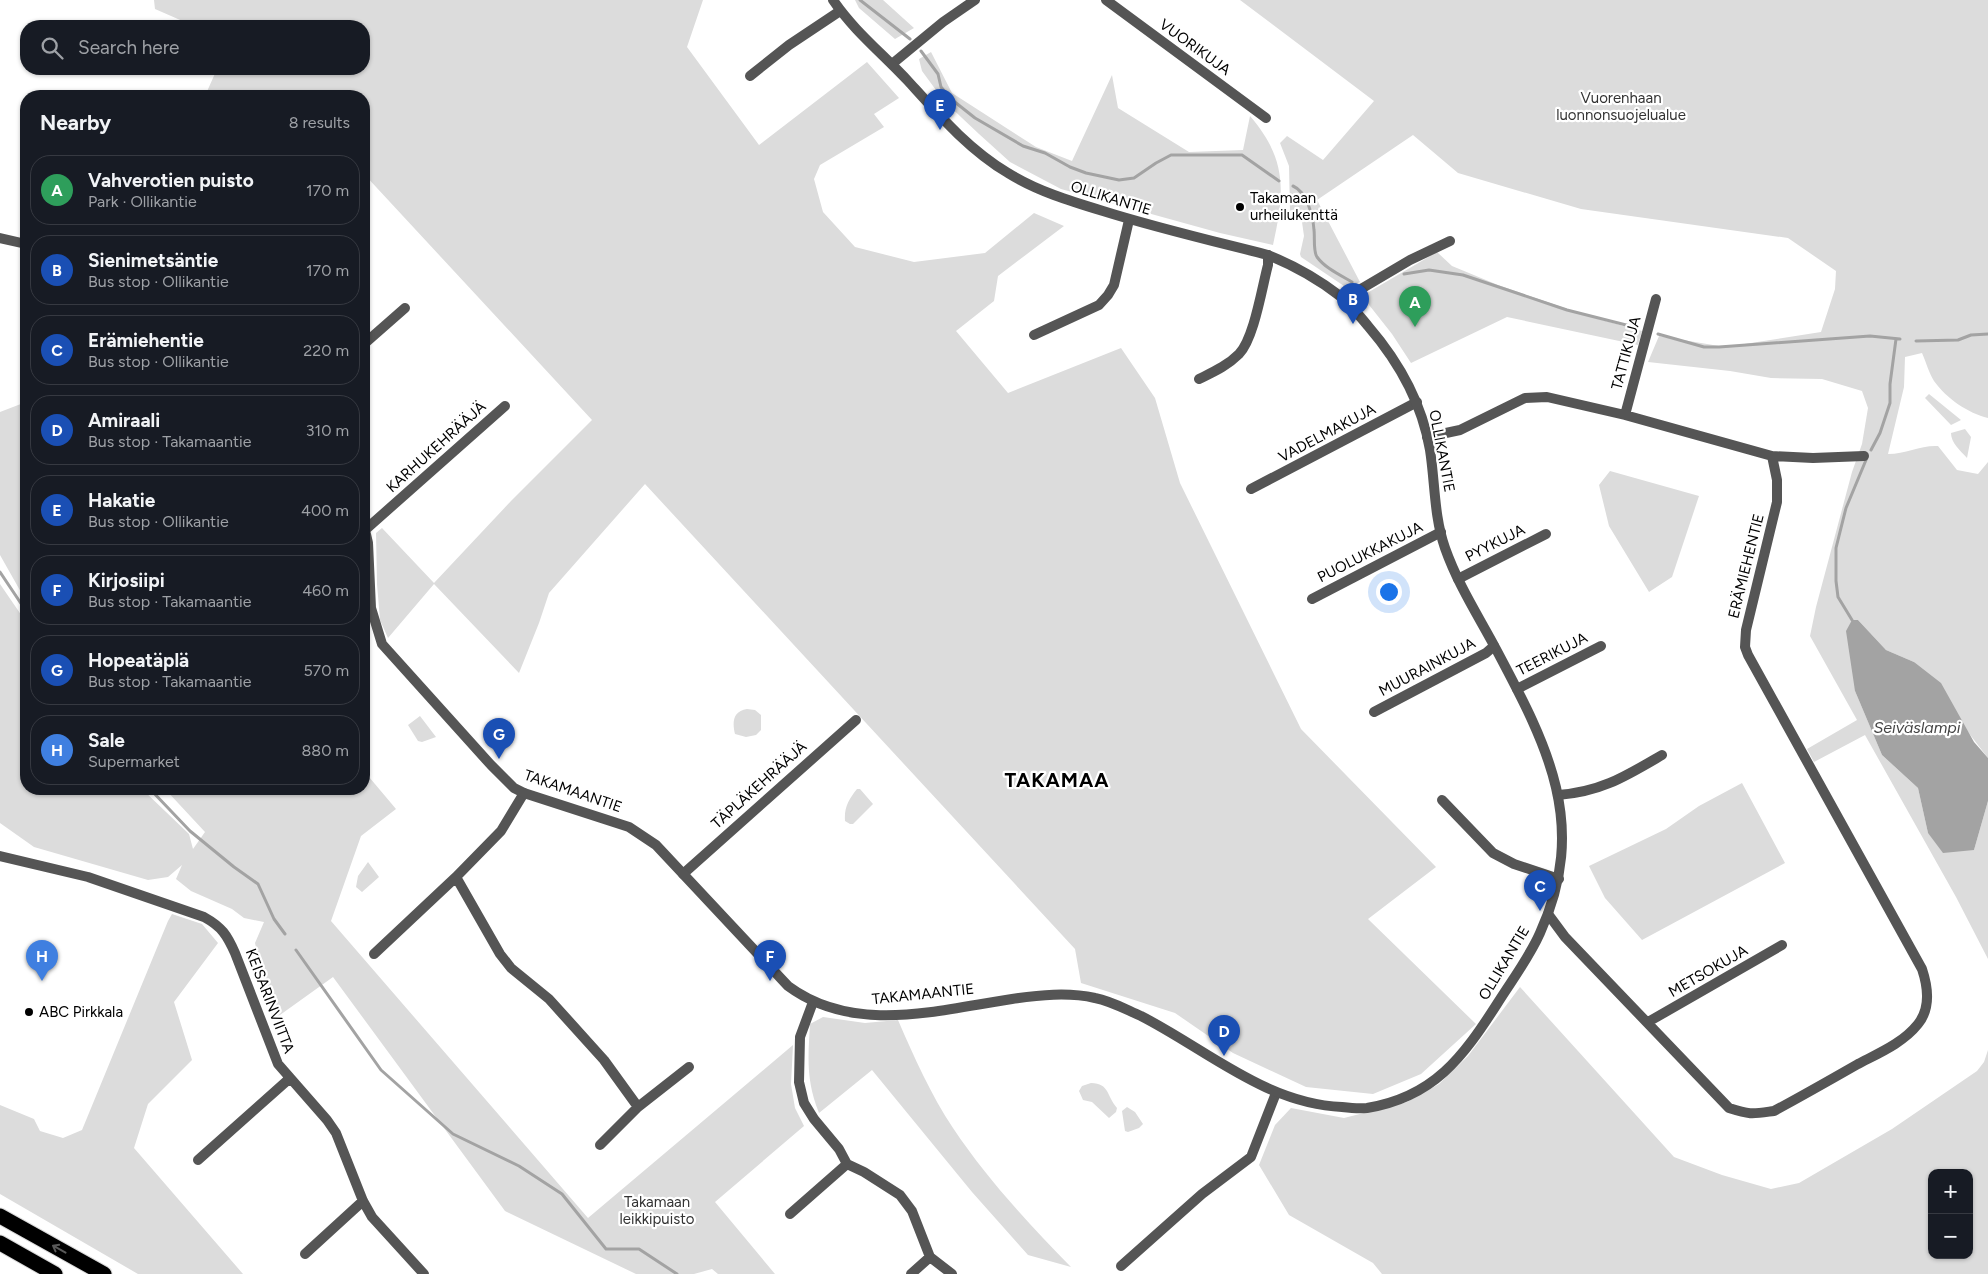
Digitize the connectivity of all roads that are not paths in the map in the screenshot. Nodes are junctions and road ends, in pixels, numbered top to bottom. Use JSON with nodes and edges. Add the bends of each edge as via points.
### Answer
{"nodes":[{"id":1,"x":833,"y":0,"type":"edge"},
{"id":2,"x":975,"y":0,"type":"edge"},
{"id":3,"x":1106,"y":0,"type":"edge"},
{"id":4,"x":840,"y":11,"type":"junction"},
{"id":5,"x":892,"y":64,"type":"junction"},
{"id":6,"x":750,"y":76,"type":"dead end"},
{"id":7,"x":1266,"y":118,"type":"dead end"},
{"id":8,"x":1129,"y":220,"type":"junction"},
{"id":9,"x":0,"y":238,"type":"edge"},
{"id":10,"x":1450,"y":241,"type":"dead end"},
{"id":11,"x":20,"y":243,"type":"edge"},
{"id":12,"x":1268,"y":255,"type":"junction"},
{"id":13,"x":1344,"y":299,"type":"junction"},
{"id":14,"x":1656,"y":299,"type":"dead end"},
{"id":15,"x":405,"y":308,"type":"dead end"},
{"id":16,"x":1034,"y":335,"type":"dead end"},
{"id":17,"x":370,"y":339,"type":"edge"},
{"id":18,"x":1199,"y":379,"type":"dead end"},
{"id":19,"x":1417,"y":402,"type":"junction"},
{"id":20,"x":504,"y":406,"type":"dead end"},
{"id":21,"x":1625,"y":415,"type":"junction"},
{"id":22,"x":1427,"y":437,"type":"junction"},
{"id":23,"x":1772,"y":456,"type":"junction"},
{"id":24,"x":1864,"y":456,"type":"dead end"},
{"id":25,"x":1251,"y":489,"type":"dead end"},
{"id":26,"x":370,"y":523,"type":"edge"},
{"id":27,"x":1442,"y":532,"type":"junction"},
{"id":28,"x":1546,"y":534,"type":"dead end"},
{"id":29,"x":1458,"y":579,"type":"junction"},
{"id":30,"x":1312,"y":599,"type":"dead end"},
{"id":31,"x":370,"y":608,"type":"edge"},
{"id":32,"x":1494,"y":646,"type":"junction"},
{"id":33,"x":1601,"y":646,"type":"dead end"},
{"id":34,"x":1517,"y":689,"type":"junction"},
{"id":35,"x":1374,"y":712,"type":"dead end"},
{"id":36,"x":856,"y":720,"type":"dead end"},
{"id":37,"x":1662,"y":755,"type":"dead end"},
{"id":38,"x":524,"y":793,"type":"junction"},
{"id":39,"x":1558,"y":796,"type":"junction"},
{"id":40,"x":1442,"y":800,"type":"dead end"},
{"id":41,"x":0,"y":856,"type":"edge"},
{"id":42,"x":683,"y":874,"type":"junction"},
{"id":43,"x":456,"y":877,"type":"junction"},
{"id":44,"x":1559,"y":879,"type":"junction"},
{"id":45,"x":1548,"y":914,"type":"junction"},
{"id":46,"x":1782,"y":945,"type":"dead end"},
{"id":47,"x":374,"y":954,"type":"dead end"},
{"id":48,"x":813,"y":1002,"type":"junction"},
{"id":49,"x":1489,"y":1017,"type":"joint"},
{"id":50,"x":1648,"y":1022,"type":"junction"},
{"id":51,"x":689,"y":1067,"type":"dead end"},
{"id":52,"x":289,"y":1079,"type":"junction"},
{"id":53,"x":1276,"y":1093,"type":"junction"},
{"id":54,"x":638,"y":1107,"type":"junction"},
{"id":55,"x":600,"y":1145,"type":"dead end"},
{"id":56,"x":198,"y":1160,"type":"dead end"},
{"id":57,"x":847,"y":1164,"type":"junction"},
{"id":58,"x":363,"y":1201,"type":"junction"},
{"id":59,"x":790,"y":1214,"type":"dead end"},
{"id":60,"x":0,"y":1216,"type":"edge"},
{"id":61,"x":0,"y":1243,"type":"edge"},
{"id":62,"x":305,"y":1254,"type":"dead end"},
{"id":63,"x":930,"y":1257,"type":"junction"},
{"id":64,"x":1121,"y":1266,"type":"dead end"},
{"id":65,"x":55,"y":1274,"type":"edge"},
{"id":66,"x":104,"y":1274,"type":"edge"},
{"id":67,"x":424,"y":1274,"type":"edge"},
{"id":68,"x":911,"y":1274,"type":"edge"},
{"id":69,"x":952,"y":1274,"type":"edge"}],
"edges":[{"from":1,"to":4,"type":"street","name":"OLLIKANTIE"},
{"from":2,"to":5,"type":"street"},
{"from":3,"to":7,"type":"street","name":"VUORIKUJA"},
{"from":4,"to":5,"type":"street","name":"OLLIKANTIE"},
{"from":4,"to":6,"type":"street"},
{"from":5,"to":8,"type":"street","name":"OLLIKANTIE","via":[[945,121],[1006,172],[1058,197]]},
{"from":8,"to":12,"type":"street","name":"OLLIKANTIE"},
{"from":8,"to":16,"type":"street","via":[[1114,285],[1108,295],[1099,305]]},
{"from":9,"to":11,"type":"street"},
{"from":10,"to":13,"type":"street","via":[[1410,260]]},
{"from":12,"to":13,"type":"street","name":"OLLIKANTIE","via":[[1308,274]]},
{"from":12,"to":18,"type":"street","via":[[1250,333],[1240,353],[1222,368]]},
{"from":13,"to":19,"type":"street","name":"OLLIKANTIE","via":[[1382,342]]},
{"from":14,"to":21,"type":"street","name":"TATTIKUJA"},
{"from":15,"to":17,"type":"street"},
{"from":19,"to":22,"type":"street","name":"OLLIKANTIE"},
{"from":19,"to":25,"type":"street","name":"VADELMAKUJA"},
{"from":20,"to":26,"type":"street","name":"KARHUKEHRÄÄJÄ"},
{"from":21,"to":22,"type":"street","via":[[1547,397],[1525,398],[1460,430]]},
{"from":21,"to":23,"type":"street"},
{"from":22,"to":27,"type":"street","name":"OLLIKANTIE"},
{"from":23,"to":24,"type":"street"},
{"from":23,"to":50,"type":"street","name":"ERÄMIEHENTIE","via":[[1777,502],[1746,630],[1748,655],[1922,969],[1927,984],[1925,1010],[1919,1023],[1900,1041],[1774,1111],[1753,1115],[1730,1108]]},
{"from":27,"to":29,"type":"street","name":"OLLIKANTIE"},
{"from":27,"to":30,"type":"street","name":"PUOLUKKAKUJA"},
{"from":28,"to":29,"type":"street","name":"PYYKUJA"},
{"from":29,"to":32,"type":"street","name":"OLLIKANTIE"},
{"from":31,"to":38,"type":"street","name":"TAKAMAANTIE","via":[[382,644],[491,765],[514,788]]},
{"from":32,"to":34,"type":"street","name":"OLLIKANTIE"},
{"from":32,"to":35,"type":"street","name":"MUURAINKUJA"},
{"from":33,"to":34,"type":"street","name":"TEERIKUJA"},
{"from":34,"to":39,"type":"street","name":"OLLIKANTIE","via":[[1547,753]]},
{"from":36,"to":42,"type":"street","name":"TÄPLÄKEHRÄÄJÄ"},
{"from":37,"to":39,"type":"street","via":[[1597,789]]},
{"from":38,"to":42,"type":"street","name":"TAKAMAANTIE","via":[[629,827],[656,845]]},
{"from":38,"to":43,"type":"street","via":[[501,830]]},
{"from":39,"to":44,"type":"street","name":"OLLIKANTIE","via":[[1562,830]]},
{"from":40,"to":44,"type":"street","via":[[1493,853],[1514,864]]},
{"from":41,"to":52,"type":"street","name":"KEISARINVIITTA","via":[[88,877],[204,916],[218,925],[228,937],[278,1064]]},
{"from":42,"to":48,"type":"street","name":"TAKAMAANTIE","via":[[788,986]]},
{"from":43,"to":47,"type":"street"},
{"from":43,"to":54,"type":"street","via":[[510,968],[548,999],[604,1060]]},
{"from":44,"to":45,"type":"street","name":"OLLIKANTIE"},
{"from":45,"to":49,"type":"street","name":"OLLIKANTIE","via":[[1530,952]]},
{"from":45,"to":50,"type":"street","name":"ERÄMIEHENTIE","via":[[1565,937]]},
{"from":46,"to":50,"type":"street","name":"METSOKUJA"},
{"from":48,"to":53,"type":"street","name":"TAKAMAANTIE","via":[[851,1014],[881,1016],[1038,996],[1090,996],[1112,1002],[1159,1025]]},
{"from":48,"to":57,"type":"street","via":[[800,1037],[799,1082],[804,1103]]},
{"from":49,"to":53,"type":"street","name":"TAKAMAANTIE","via":[[1465,1051],[1434,1082],[1403,1098],[1364,1108],[1345,1108],[1320,1107]]},
{"from":51,"to":54,"type":"street"},
{"from":52,"to":56,"type":"street"},
{"from":52,"to":58,"type":"street","name":"KEISARINVIITTA","via":[[336,1133]]},
{"from":53,"to":64,"type":"street","via":[[1251,1157],[1202,1194]]},
{"from":54,"to":55,"type":"street"},
{"from":57,"to":59,"type":"street"},
{"from":57,"to":63,"type":"street","via":[[900,1195],[912,1211]]},
{"from":58,"to":62,"type":"street"},
{"from":58,"to":67,"type":"street","name":"KEISARINVIITTA","via":[[378,1224]]},
{"from":66,"to":60,"type":"highway","one_way":true},
{"from":61,"to":65,"type":"highway"},
{"from":63,"to":68,"type":"street"},
{"from":63,"to":69,"type":"street"}]}
